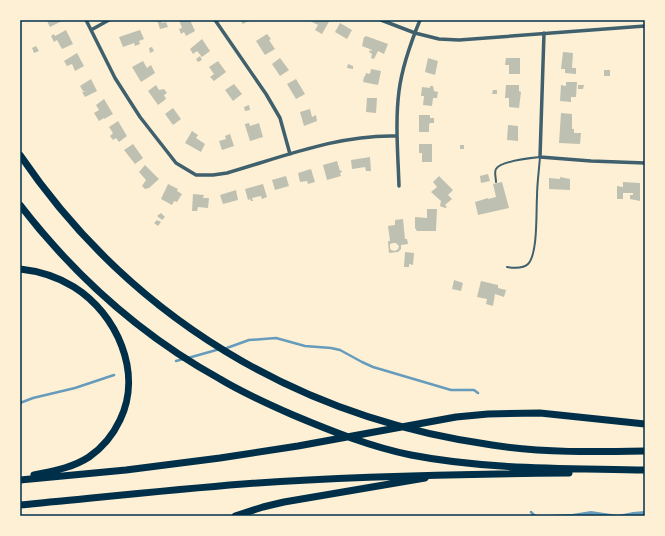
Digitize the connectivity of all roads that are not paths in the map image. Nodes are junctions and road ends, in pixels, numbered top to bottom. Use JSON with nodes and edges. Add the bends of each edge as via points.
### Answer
{"nodes":[{"id":1,"x":86,"y":20,"type":"edge"},
{"id":2,"x":109,"y":20,"type":"edge"},
{"id":3,"x":215,"y":20,"type":"edge"},
{"id":4,"x":381,"y":20,"type":"edge"},
{"id":5,"x":420,"y":20,"type":"edge"},
{"id":6,"x":645,"y":26,"type":"edge"},
{"id":7,"x":91,"y":30,"type":"junction"},
{"id":8,"x":415,"y":33,"type":"junction"},
{"id":9,"x":544,"y":33,"type":"junction"},
{"id":10,"x":397,"y":136,"type":"junction"},
{"id":11,"x":290,"y":154,"type":"junction"},
{"id":12,"x":20,"y":155,"type":"edge"},
{"id":13,"x":540,"y":157,"type":"junction"},
{"id":14,"x":645,"y":163,"type":"edge"},
{"id":15,"x":496,"y":182,"type":"dead end"},
{"id":16,"x":399,"y":186,"type":"dead end"},
{"id":17,"x":20,"y":205,"type":"edge"},
{"id":18,"x":507,"y":267,"type":"dead end"},
{"id":19,"x":20,"y":269,"type":"edge"},
{"id":20,"x":645,"y":424,"type":"edge"},
{"id":21,"x":645,"y":451,"type":"edge"},
{"id":22,"x":645,"y":471,"type":"edge"},
{"id":23,"x":452,"y":474,"type":"junction"},
{"id":24,"x":20,"y":479,"type":"edge"},
{"id":25,"x":20,"y":505,"type":"edge"},
{"id":26,"x":235,"y":516,"type":"edge"}],
"edges":[{"from":1,"to":7,"type":"street"},
{"from":2,"to":7,"type":"street"},
{"from":3,"to":11,"type":"street","via":[[280,118]]},
{"from":4,"to":8,"type":"street"},
{"from":5,"to":8,"type":"street"},
{"from":6,"to":9,"type":"street"},
{"from":7,"to":11,"type":"street","via":[[115,78],[140,117],[176,163],[188,171],[196,175],[227,173]]},
{"from":8,"to":9,"type":"street","via":[[439,39],[459,40]]},
{"from":8,"to":10,"type":"street","via":[[399,89]]},
{"from":9,"to":13,"type":"street"},
{"from":10,"to":11,"type":"street","via":[[352,138]]},
{"from":10,"to":16,"type":"street"},
{"from":12,"to":21,"type":"highway","via":[[52,199],[88,241],[136,286],[199,335],[248,365],[305,394],[390,424],[477,443],[580,452]]},
{"from":13,"to":14,"type":"street"},
{"from":13,"to":15,"type":"lane","via":[[500,165],[496,168]]},
{"from":13,"to":18,"type":"lane","via":[[533,254],[524,267]]},
{"from":17,"to":22,"type":"highway","via":[[87,279],[161,342],[247,394],[307,421],[409,454],[448,461],[517,467]]},
{"from":19,"to":24,"type":"highway","via":[[61,280],[95,304],[110,324],[122,347],[129,384],[127,401],[118,423],[95,453],[63,469]]},
{"from":20,"to":24,"type":"highway","via":[[558,414],[488,414],[438,420],[266,452]]},
{"from":22,"to":23,"type":"highway"},
{"from":23,"to":25,"type":"highway","via":[[243,484]]},
{"from":23,"to":26,"type":"highway","via":[[284,502]]}]}
